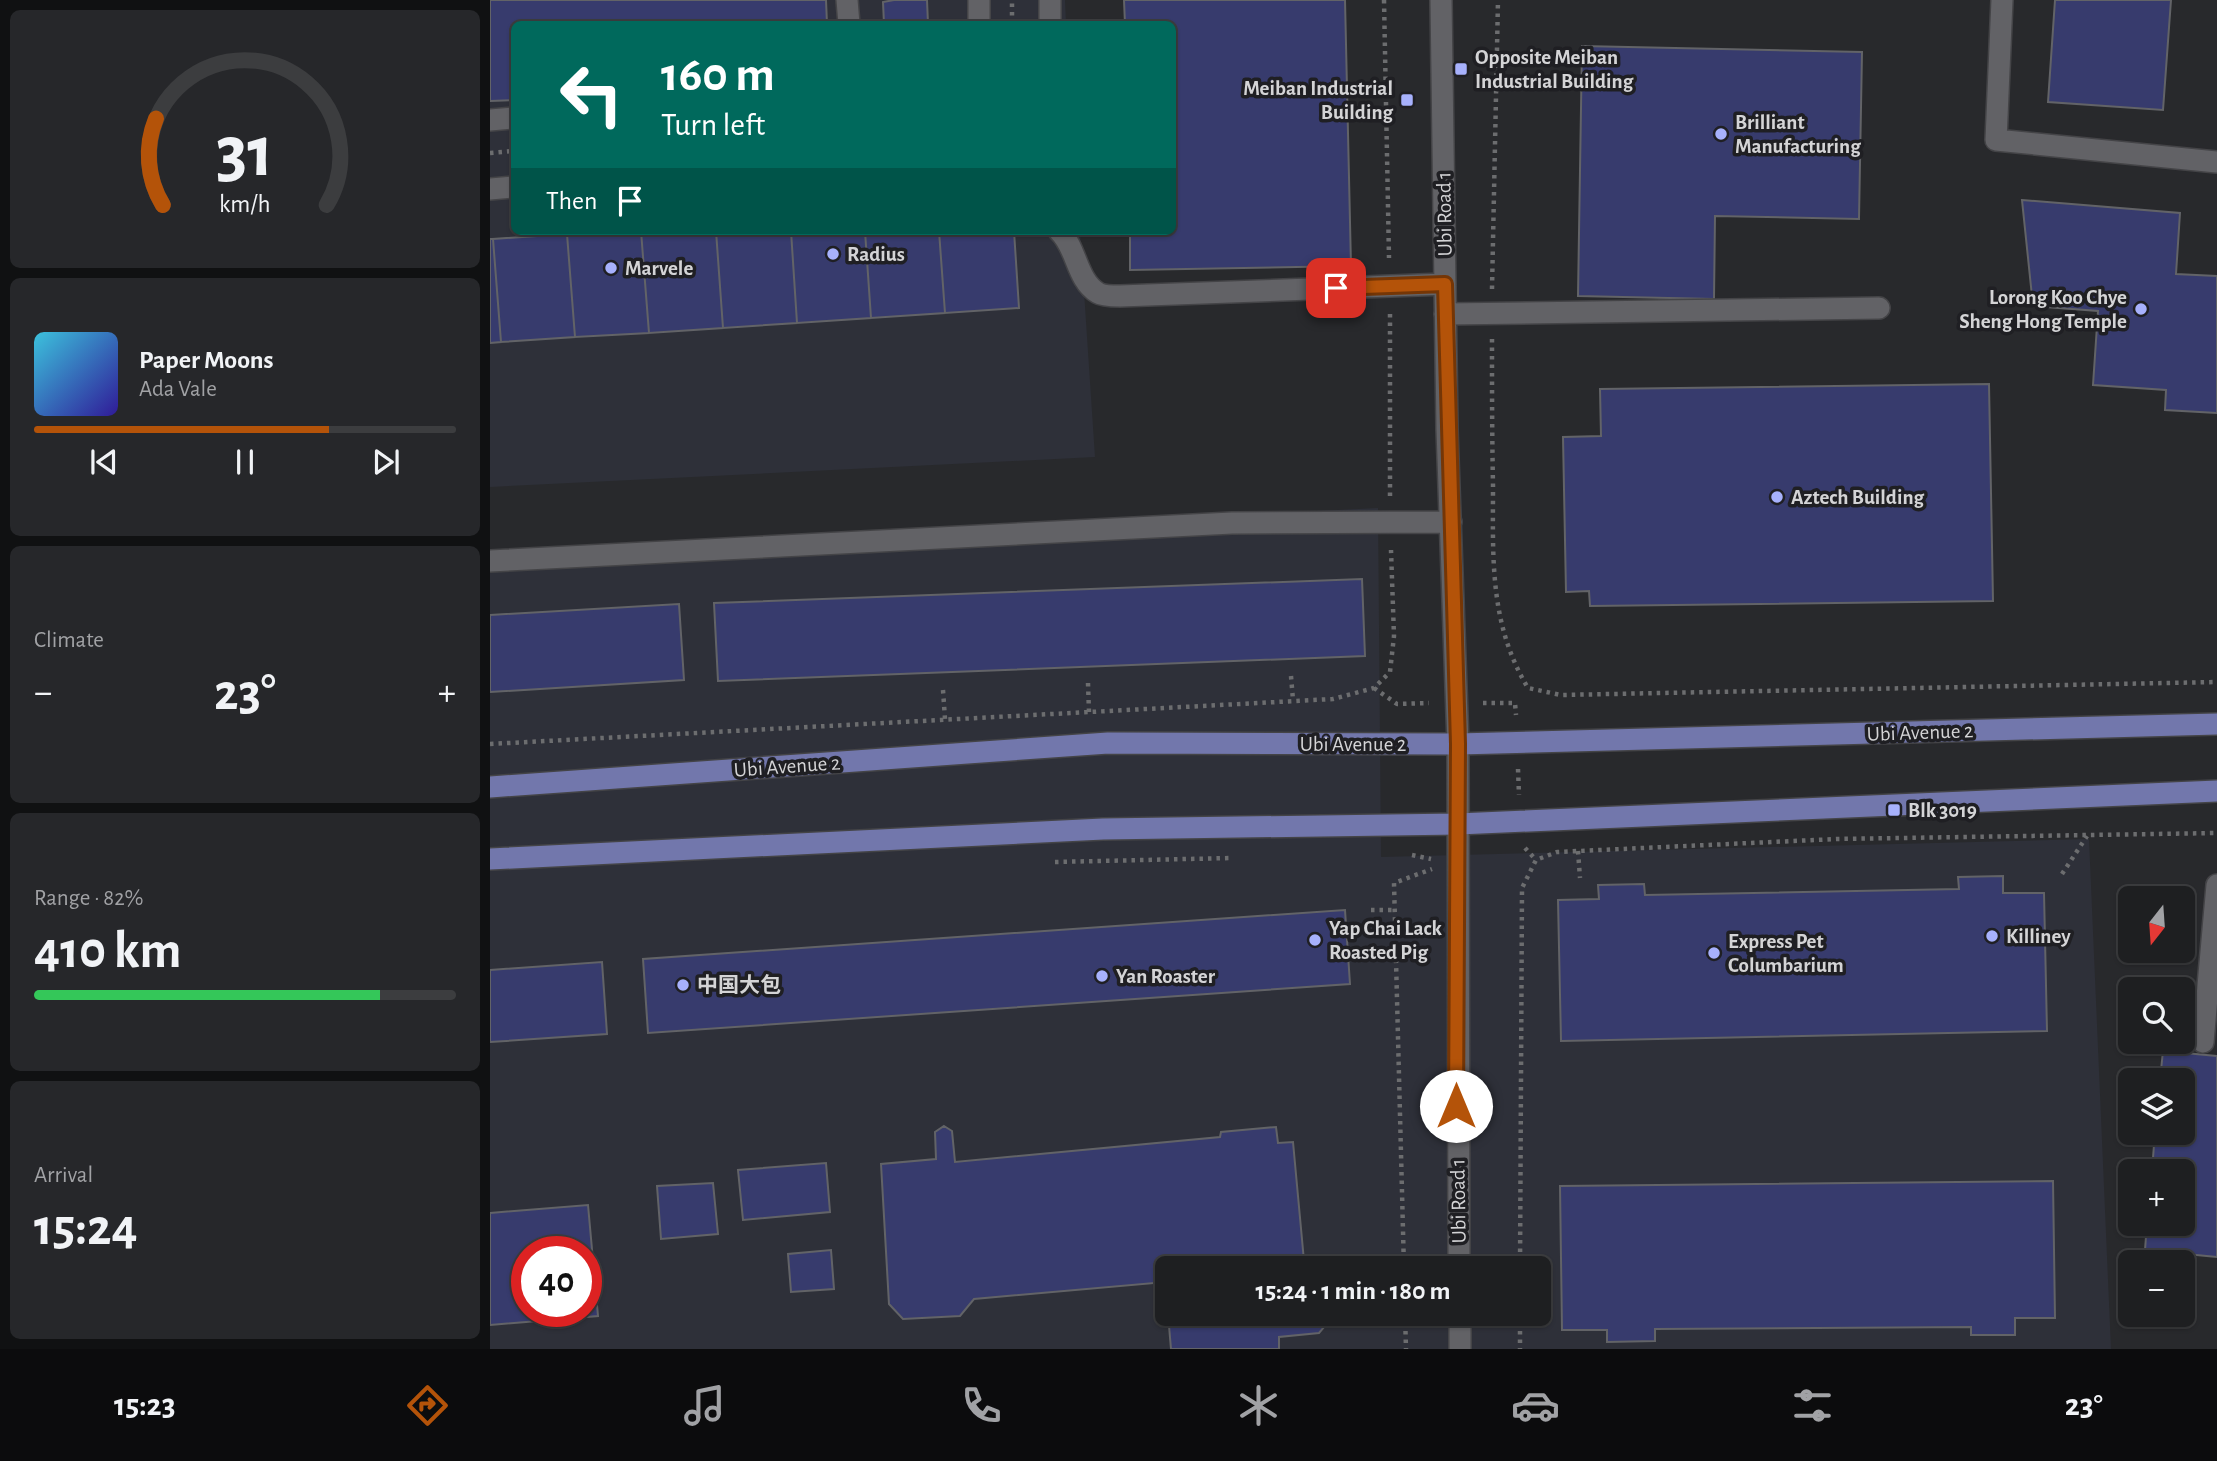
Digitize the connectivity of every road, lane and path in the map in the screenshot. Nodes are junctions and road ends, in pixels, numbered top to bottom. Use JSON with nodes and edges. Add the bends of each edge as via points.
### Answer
{"nodes":[{"id":1,"x":847,"y":0,"type":"edge"},
{"id":2,"x":979,"y":0,"type":"edge"},
{"id":3,"x":1012,"y":0,"type":"edge"},
{"id":4,"x":1050,"y":0,"type":"edge"},
{"id":5,"x":1384,"y":0,"type":"edge"},
{"id":6,"x":1441,"y":0,"type":"edge"},
{"id":7,"x":1498,"y":0,"type":"edge"},
{"id":8,"x":2002,"y":0,"type":"edge"},
{"id":9,"x":849,"y":21,"type":"edge"},
{"id":10,"x":979,"y":21,"type":"edge"},
{"id":11,"x":1012,"y":21,"type":"edge"},
{"id":12,"x":1050,"y":21,"type":"edge"},
{"id":13,"x":511,"y":118,"type":"edge"},
{"id":14,"x":490,"y":120,"type":"edge"},
{"id":15,"x":511,"y":151,"type":"edge"},
{"id":16,"x":490,"y":153,"type":"edge"},
{"id":17,"x":2217,"y":162,"type":"edge"},
{"id":18,"x":511,"y":187,"type":"edge"},
{"id":19,"x":490,"y":189,"type":"edge"},
{"id":20,"x":1063,"y":235,"type":"edge"},
{"id":21,"x":1445,"y":284,"type":"junction"},
{"id":22,"x":1390,"y":286,"type":"junction"},
{"id":23,"x":1879,"y":308,"type":"dead end"},
{"id":24,"x":1492,"y":313,"type":"junction"},
{"id":25,"x":1445,"y":314,"type":"junction"},
{"id":26,"x":1390,"y":521,"type":"junction"},
{"id":27,"x":1451,"y":522,"type":"junction"},
{"id":28,"x":490,"y":561,"type":"edge"},
{"id":29,"x":1291,"y":676,"type":"dead end"},
{"id":30,"x":2217,"y":682,"type":"edge"},
{"id":31,"x":1088,"y":683,"type":"dead end"},
{"id":32,"x":1374,"y":688,"type":"junction"},
{"id":33,"x":943,"y":690,"type":"dead end"},
{"id":34,"x":1293,"y":701,"type":"junction"},
{"id":35,"x":1515,"y":703,"type":"dead end"},
{"id":36,"x":1397,"y":704,"type":"dead end"},
{"id":37,"x":1089,"y":712,"type":"junction"},
{"id":38,"x":945,"y":719,"type":"junction"},
{"id":39,"x":2217,"y":724,"type":"edge"},
{"id":40,"x":1517,"y":743,"type":"junction"},
{"id":41,"x":490,"y":744,"type":"edge"},
{"id":42,"x":1458,"y":744,"type":"junction"},
{"id":43,"x":490,"y":787,"type":"edge"},
{"id":44,"x":2217,"y":791,"type":"edge"},
{"id":45,"x":1521,"y":821,"type":"junction"},
{"id":46,"x":1458,"y":824,"type":"junction"},
{"id":47,"x":2217,"y":833,"type":"edge"},
{"id":48,"x":2087,"y":835,"type":"junction"},
{"id":49,"x":1578,"y":851,"type":"junction"},
{"id":50,"x":490,"y":859,"type":"edge"},
{"id":51,"x":1536,"y":860,"type":"junction"},
{"id":52,"x":1445,"y":865,"type":"dead end"},
{"id":53,"x":2062,"y":874,"type":"dead end"},
{"id":54,"x":1580,"y":878,"type":"dead end"},
{"id":55,"x":2217,"y":885,"type":"edge"},
{"id":56,"x":1395,"y":910,"type":"junction"},
{"id":57,"x":1371,"y":911,"type":"dead end"},
{"id":58,"x":2203,"y":1042,"type":"dead end"},
{"id":59,"x":1404,"y":1256,"type":"edge"},
{"id":60,"x":1459,"y":1256,"type":"edge"},
{"id":61,"x":1520,"y":1256,"type":"edge"},
{"id":62,"x":1405,"y":1326,"type":"edge"},
{"id":63,"x":1460,"y":1326,"type":"edge"},
{"id":64,"x":1520,"y":1326,"type":"edge"},
{"id":65,"x":1406,"y":1349,"type":"edge"},
{"id":66,"x":1460,"y":1349,"type":"edge"},
{"id":67,"x":1520,"y":1349,"type":"edge"}],
"edges":[{"from":1,"to":9,"type":"street"},
{"from":2,"to":10,"type":"street"},
{"from":3,"to":11,"type":"path"},
{"from":4,"to":12,"type":"street"},
{"from":5,"to":22,"type":"path"},
{"from":6,"to":21,"type":"street","name":"Ubi Road 1"},
{"from":7,"to":24,"type":"path"},
{"from":8,"to":17,"type":"street","via":[[1996,140]]},
{"from":13,"to":14,"type":"street"},
{"from":15,"to":16,"type":"path"},
{"from":18,"to":19,"type":"street"},
{"from":20,"to":22,"type":"street","via":[[1083,276],[1098,293],[1120,296]]},
{"from":21,"to":22,"type":"street"},
{"from":21,"to":25,"type":"street","name":"Ubi Road 1"},
{"from":22,"to":26,"type":"path"},
{"from":23,"to":24,"type":"street"},
{"from":24,"to":25,"type":"street"},
{"from":24,"to":30,"type":"path","via":[[1493,580],[1499,624],[1512,663],[1528,688],[1562,695]]},
{"from":25,"to":27,"type":"street","name":"Ubi Road 1"},
{"from":26,"to":27,"type":"street"},
{"from":26,"to":28,"type":"street","via":[[1232,523]]},
{"from":26,"to":32,"type":"path","via":[[1394,636],[1390,672]]},
{"from":27,"to":42,"type":"street","name":"Ubi Road 1"},
{"from":29,"to":34,"type":"path"},
{"from":31,"to":37,"type":"path"},
{"from":32,"to":34,"type":"path","via":[[1333,699]]},
{"from":32,"to":36,"type":"path"},
{"from":33,"to":38,"type":"path"},
{"from":34,"to":37,"type":"path"},
{"from":35,"to":40,"type":"path"},
{"from":37,"to":38,"type":"path"},
{"from":38,"to":41,"type":"path"},
{"from":39,"to":40,"type":"main road","name":"Ubi Avenue 2"},
{"from":40,"to":42,"type":"main road","name":"Ubi Avenue 2"},
{"from":40,"to":45,"type":"path"},
{"from":42,"to":43,"type":"main road","name":"Ubi Avenue 2","via":[[1108,743]]},
{"from":42,"to":46,"type":"street","name":"Ubi Road 1"},
{"from":44,"to":45,"type":"main road"},
{"from":45,"to":46,"type":"main road"},
{"from":45,"to":51,"type":"path","via":[[1521,844]]},
{"from":46,"to":50,"type":"main road","via":[[1103,829]]},
{"from":46,"to":60,"type":"street","name":"Ubi Road 1"},
{"from":47,"to":48,"type":"path"},
{"from":48,"to":49,"type":"path","via":[[1836,839]]},
{"from":48,"to":53,"type":"path"},
{"from":49,"to":51,"type":"path"},
{"from":49,"to":54,"type":"path"},
{"from":51,"to":61,"type":"path","via":[[1522,888]]},
{"from":52,"to":56,"type":"path","via":[[1394,883]]},
{"from":55,"to":58,"type":"street"},
{"from":56,"to":57,"type":"path"},
{"from":56,"to":59,"type":"path"},
{"from":62,"to":65,"type":"path"},
{"from":63,"to":66,"type":"street"},
{"from":64,"to":67,"type":"path"}]}
